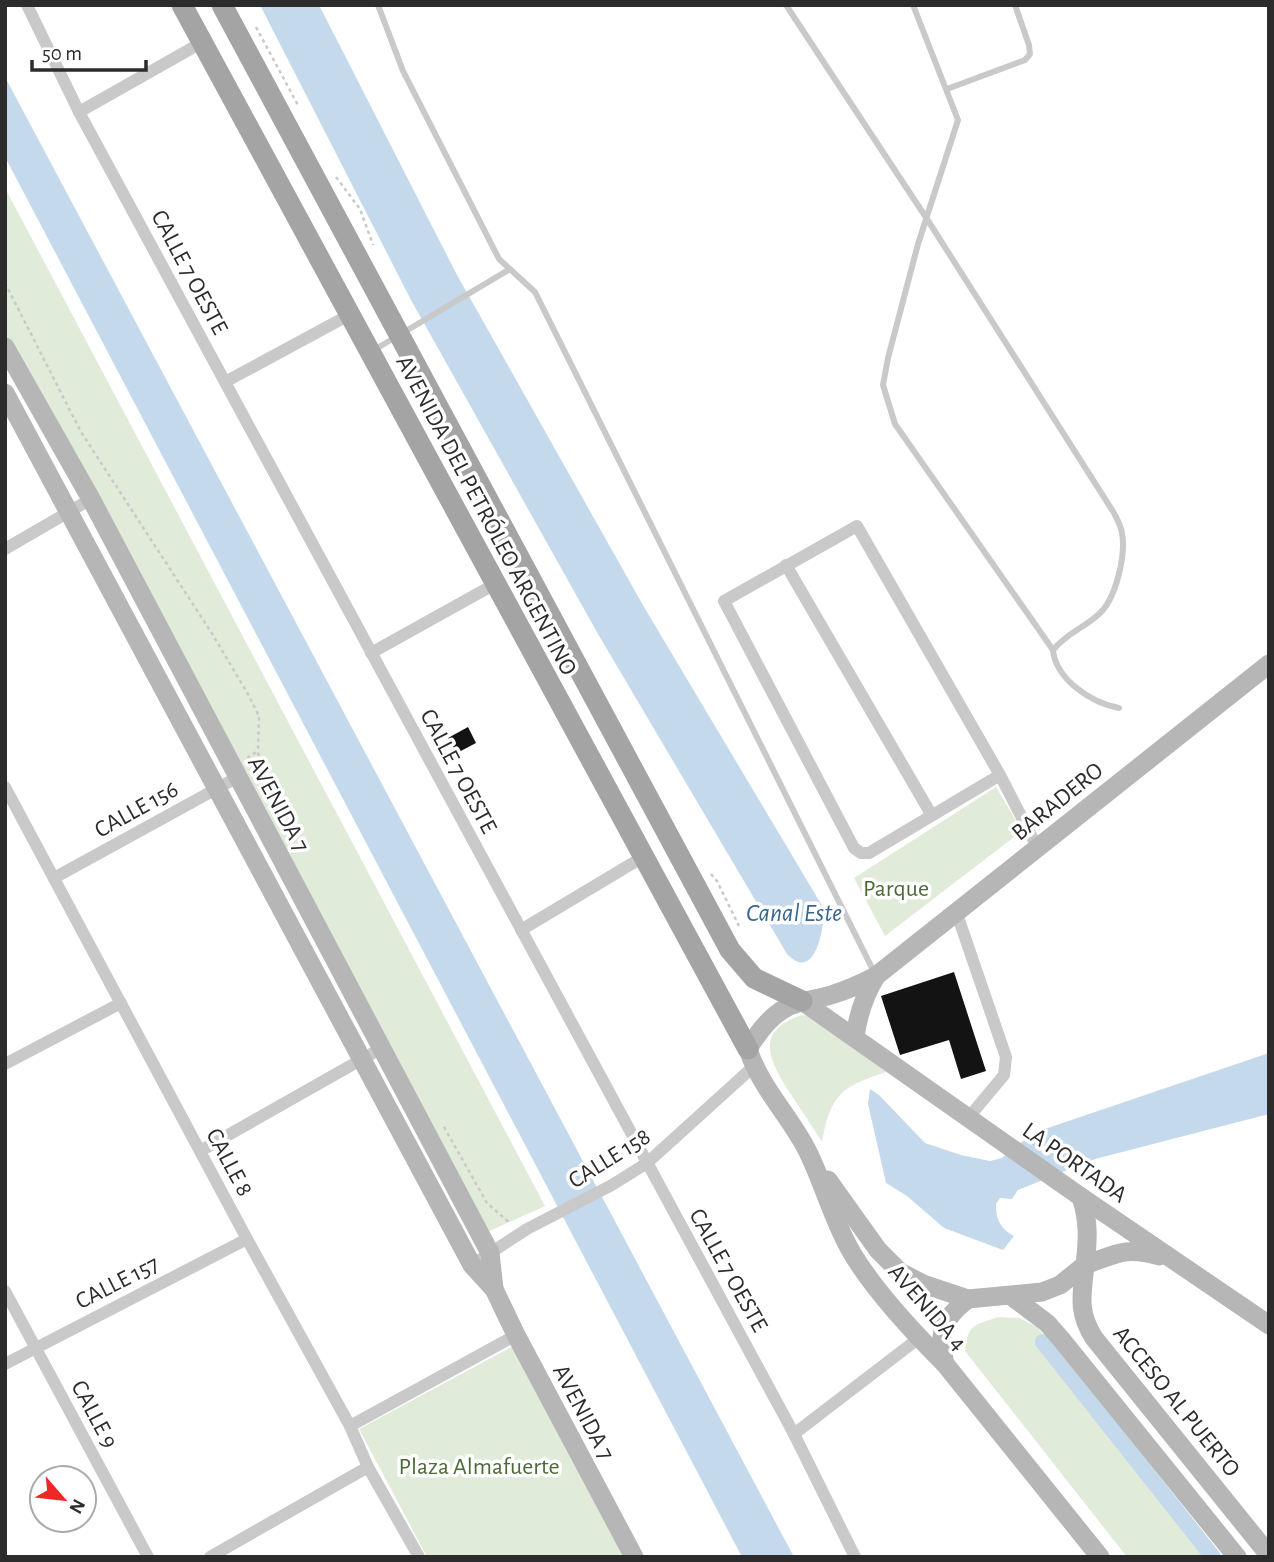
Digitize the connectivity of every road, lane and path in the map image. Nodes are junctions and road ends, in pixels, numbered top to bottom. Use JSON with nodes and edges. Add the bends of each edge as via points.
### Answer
{"nodes":[{"id":1,"x":27,"y":5,"type":"edge"},
{"id":2,"x":182,"y":5,"type":"edge"},
{"id":3,"x":222,"y":5,"type":"edge"},
{"id":4,"x":378,"y":5,"type":"edge"},
{"id":5,"x":786,"y":5,"type":"edge"},
{"id":6,"x":914,"y":5,"type":"edge"},
{"id":7,"x":1015,"y":5,"type":"edge"},
{"id":8,"x":201,"y":43,"type":"junction"},
{"id":9,"x":947,"y":89,"type":"junction"},
{"id":10,"x":79,"y":111,"type":"junction"},
{"id":11,"x":927,"y":219,"type":"junction"},
{"id":12,"x":510,"y":269,"type":"junction"},
{"id":13,"x":5,"y":283,"type":"edge"},
{"id":14,"x":349,"y":315,"type":"junction"},
{"id":15,"x":407,"y":329,"type":"junction"},
{"id":16,"x":5,"y":347,"type":"edge"},
{"id":17,"x":370,"y":353,"type":"junction"},
{"id":18,"x":225,"y":382,"type":"junction"},
{"id":19,"x":5,"y":393,"type":"edge"},
{"id":20,"x":91,"y":499,"type":"junction"},
{"id":21,"x":71,"y":513,"type":"junction"},
{"id":22,"x":5,"y":549,"type":"edge"},
{"id":23,"x":786,"y":565,"type":"junction"},
{"id":24,"x":495,"y":584,"type":"junction"},
{"id":25,"x":1053,"y":650,"type":"junction"},
{"id":26,"x":372,"y":653,"type":"junction"},
{"id":27,"x":1269,"y":664,"type":"edge"},
{"id":28,"x":1119,"y":708,"type":"dead end"},
{"id":29,"x":1000,"y":775,"type":"junction"},
{"id":30,"x":238,"y":777,"type":"junction"},
{"id":31,"x":262,"y":785,"type":"dead end"},
{"id":32,"x":217,"y":788,"type":"junction"},
{"id":33,"x":7,"y":794,"type":"edge"},
{"id":34,"x":931,"y":814,"type":"junction"},
{"id":35,"x":1037,"y":847,"type":"junction"},
{"id":36,"x":643,"y":857,"type":"junction"},
{"id":37,"x":54,"y":878,"type":"junction"},
{"id":38,"x":957,"y":914,"type":"junction"},
{"id":39,"x":521,"y":930,"type":"junction"},
{"id":40,"x":876,"y":976,"type":"junction"},
{"id":41,"x":802,"y":1001,"type":"junction"},
{"id":42,"x":121,"y":1003,"type":"junction"},
{"id":43,"x":855,"y":1037,"type":"junction"},
{"id":44,"x":380,"y":1049,"type":"junction"},
{"id":45,"x":750,"y":1058,"type":"junction"},
{"id":46,"x":362,"y":1061,"type":"junction"},
{"id":47,"x":5,"y":1064,"type":"edge"},
{"id":48,"x":969,"y":1117,"type":"junction"},
{"id":49,"x":441,"y":1121,"type":"dead end"},
{"id":50,"x":807,"y":1150,"type":"junction"},
{"id":51,"x":200,"y":1151,"type":"junction"},
{"id":52,"x":647,"y":1163,"type":"junction"},
{"id":53,"x":1081,"y":1198,"type":"junction"},
{"id":54,"x":525,"y":1231,"type":"junction"},
{"id":55,"x":247,"y":1239,"type":"junction"},
{"id":56,"x":490,"y":1253,"type":"junction"},
{"id":57,"x":1180,"y":1263,"type":"junction"},
{"id":58,"x":472,"y":1265,"type":"junction"},
{"id":59,"x":1085,"y":1265,"type":"junction"},
{"id":60,"x":494,"y":1289,"type":"junction"},
{"id":61,"x":5,"y":1291,"type":"edge"},
{"id":62,"x":1011,"y":1296,"type":"junction"},
{"id":63,"x":968,"y":1299,"type":"junction"},
{"id":64,"x":1269,"y":1325,"type":"edge"},
{"id":65,"x":516,"y":1335,"type":"junction"},
{"id":66,"x":919,"y":1338,"type":"junction"},
{"id":67,"x":36,"y":1347,"type":"junction"},
{"id":68,"x":5,"y":1364,"type":"edge"},
{"id":69,"x":945,"y":1364,"type":"junction"},
{"id":70,"x":350,"y":1426,"type":"junction"},
{"id":71,"x":794,"y":1434,"type":"junction"},
{"id":72,"x":368,"y":1467,"type":"junction"},
{"id":73,"x":1269,"y":1555,"type":"edge"},
{"id":74,"x":148,"y":1557,"type":"edge"},
{"id":75,"x":210,"y":1557,"type":"edge"},
{"id":76,"x":419,"y":1557,"type":"edge"},
{"id":77,"x":634,"y":1557,"type":"edge"},
{"id":78,"x":856,"y":1557,"type":"edge"},
{"id":79,"x":1100,"y":1557,"type":"edge"},
{"id":80,"x":1237,"y":1557,"type":"edge"}],
"edges":[{"from":1,"to":10,"type":"street","name":"CALLE 7 OESTE"},
{"from":2,"to":8,"type":"main road","name":"AVENIDA DEL PETRÓLEO ARGENTINO"},
{"from":3,"to":15,"type":"main road","name":"AVENIDA DEL PETRÓLEO ARGENTINO"},
{"from":4,"to":12,"type":"lane","via":[[403,71],[499,259]]},
{"from":5,"to":11,"type":"lane"},
{"from":6,"to":9,"type":"lane"},
{"from":7,"to":9,"type":"lane","via":[[1030,54],[1025,60]]},
{"from":8,"to":10,"type":"street"},
{"from":8,"to":14,"type":"main road","name":"AVENIDA DEL PETRÓLEO ARGENTINO"},
{"from":9,"to":11,"type":"lane","via":[[958,120]]},
{"from":10,"to":18,"type":"street","name":"CALLE 7 OESTE"},
{"from":11,"to":25,"type":"lane","via":[[888,358],[883,385],[887,402],[895,424]]},
{"from":11,"to":25,"type":"lane","via":[[1114,513],[1122,533],[1122,561],[1112,598],[1100,614],[1064,637]]},
{"from":12,"to":15,"type":"lane"},
{"from":12,"to":40,"type":"lane","via":[[535,292]]},
{"from":13,"to":31,"type":"path","via":[[81,432],[248,694],[259,716]]},
{"from":14,"to":17,"type":"main road","name":"AVENIDA DEL PETRÓLEO ARGENTINO"},
{"from":14,"to":18,"type":"street"},
{"from":15,"to":17,"type":"lane"},
{"from":15,"to":41,"type":"main road","name":"AVENIDA DEL PETRÓLEO ARGENTINO","via":[[730,950],[754,978]]},
{"from":16,"to":20,"type":"main road","name":"AVENIDA 7"},
{"from":17,"to":24,"type":"main road","name":"AVENIDA DEL PETRÓLEO ARGENTINO"},
{"from":18,"to":26,"type":"street","name":"CALLE 7 OESTE"},
{"from":19,"to":21,"type":"main road","name":"AVENIDA 7"},
{"from":20,"to":21,"type":"street"},
{"from":20,"to":30,"type":"main road","name":"AVENIDA 7"},
{"from":21,"to":22,"type":"street"},
{"from":21,"to":32,"type":"main road","name":"AVENIDA 7"},
{"from":23,"to":29,"type":"street","via":[[857,526]]},
{"from":23,"to":34,"type":"street"},
{"from":23,"to":34,"type":"street","via":[[724,601],[855,848],[869,853]]},
{"from":24,"to":26,"type":"street"},
{"from":24,"to":36,"type":"main road","name":"AVENIDA DEL PETRÓLEO ARGENTINO"},
{"from":25,"to":28,"type":"lane","via":[[1074,687],[1104,706]]},
{"from":26,"to":39,"type":"street","name":"CALLE 7 OESTE"},
{"from":27,"to":35,"type":"main road","name":"BARADERO"},
{"from":29,"to":34,"type":"street"},
{"from":29,"to":35,"type":"street"},
{"from":30,"to":32,"type":"street","name":"CALLE 156"},
{"from":30,"to":44,"type":"main road","name":"AVENIDA 7"},
{"from":32,"to":37,"type":"street","name":"CALLE 156"},
{"from":32,"to":46,"type":"main road","name":"AVENIDA 7"},
{"from":33,"to":37,"type":"street","name":"CALLE 8"},
{"from":35,"to":38,"type":"main road","name":"BARADERO"},
{"from":36,"to":39,"type":"street"},
{"from":36,"to":45,"type":"main road","name":"AVENIDA DEL PETRÓLEO ARGENTINO"},
{"from":37,"to":42,"type":"street","name":"CALLE 8"},
{"from":38,"to":40,"type":"main road","name":"BARADERO"},
{"from":38,"to":48,"type":"street","via":[[1006,1057],[1004,1075]]},
{"from":39,"to":52,"type":"street","name":"CALLE 7 OESTE"},
{"from":40,"to":41,"type":"main road","name":"BARADERO","via":[[853,988]]},
{"from":40,"to":43,"type":"main road","name":"BARADERO","via":[[861,1005]]},
{"from":41,"to":43,"type":"main road","name":"LA PORTADA"},
{"from":41,"to":45,"type":"main road","name":"BARADERO","via":[[771,1019]]},
{"from":42,"to":47,"type":"street"},
{"from":42,"to":51,"type":"street","name":"CALLE 8"},
{"from":43,"to":48,"type":"main road","name":"LA PORTADA"},
{"from":44,"to":46,"type":"street"},
{"from":44,"to":56,"type":"main road","name":"AVENIDA 7"},
{"from":45,"to":50,"type":"main road","name":"AVENIDA 4"},
{"from":45,"to":52,"type":"street","name":"CALLE 158"},
{"from":46,"to":51,"type":"street"},
{"from":46,"to":58,"type":"main road","name":"AVENIDA 7"},
{"from":48,"to":53,"type":"main road","name":"LA PORTADA"},
{"from":49,"to":54,"type":"path","via":[[487,1203]]},
{"from":50,"to":63,"type":"main road","via":[[878,1250],[900,1272]]},
{"from":50,"to":66,"type":"main road","name":"AVENIDA 4","via":[[852,1253]]},
{"from":51,"to":55,"type":"street","name":"CALLE 8"},
{"from":52,"to":54,"type":"street","name":"CALLE 158"},
{"from":52,"to":71,"type":"street","name":"CALLE 7 OESTE"},
{"from":53,"to":57,"type":"main road","name":"LA PORTADA"},
{"from":53,"to":59,"type":"main road","name":"ACCESO AL PUERTO","via":[[1088,1216]]},
{"from":54,"to":56,"type":"street","name":"CALLE 158"},
{"from":55,"to":67,"type":"street","name":"CALLE 157"},
{"from":55,"to":70,"type":"street","name":"CALLE 8"},
{"from":56,"to":58,"type":"street","name":"CALLE 158"},
{"from":56,"to":60,"type":"main road","name":"AVENIDA 7"},
{"from":57,"to":59,"type":"main road","via":[[1139,1250]]},
{"from":57,"to":64,"type":"main road","name":"LA PORTADA"},
{"from":58,"to":60,"type":"main road","name":"AVENIDA 7"},
{"from":59,"to":62,"type":"main road","via":[[1060,1285]]},
{"from":59,"to":73,"type":"main road","name":"ACCESO AL PUERTO","via":[[1081,1309],[1089,1330]]},
{"from":60,"to":65,"type":"main road","name":"AVENIDA 7"},
{"from":61,"to":67,"type":"street","name":"CALLE 9"},
{"from":62,"to":63,"type":"main road"},
{"from":62,"to":80,"type":"main road","name":"ACCESO AL PUERTO","via":[[1061,1339]]},
{"from":63,"to":69,"type":"main road","via":[[953,1310],[943,1327],[940,1345]]},
{"from":65,"to":70,"type":"street"},
{"from":65,"to":77,"type":"main road","name":"AVENIDA 7"},
{"from":66,"to":69,"type":"main road","name":"AVENIDA 4"},
{"from":66,"to":71,"type":"street"},
{"from":67,"to":68,"type":"street","name":"CALLE 157"},
{"from":67,"to":74,"type":"street","name":"CALLE 9"},
{"from":69,"to":79,"type":"main road","name":"AVENIDA 4"},
{"from":70,"to":72,"type":"street","name":"CALLE 8"},
{"from":71,"to":78,"type":"street","name":"CALLE 7 OESTE"},
{"from":72,"to":75,"type":"street"},
{"from":72,"to":76,"type":"street","name":"CALLE 8"}]}
